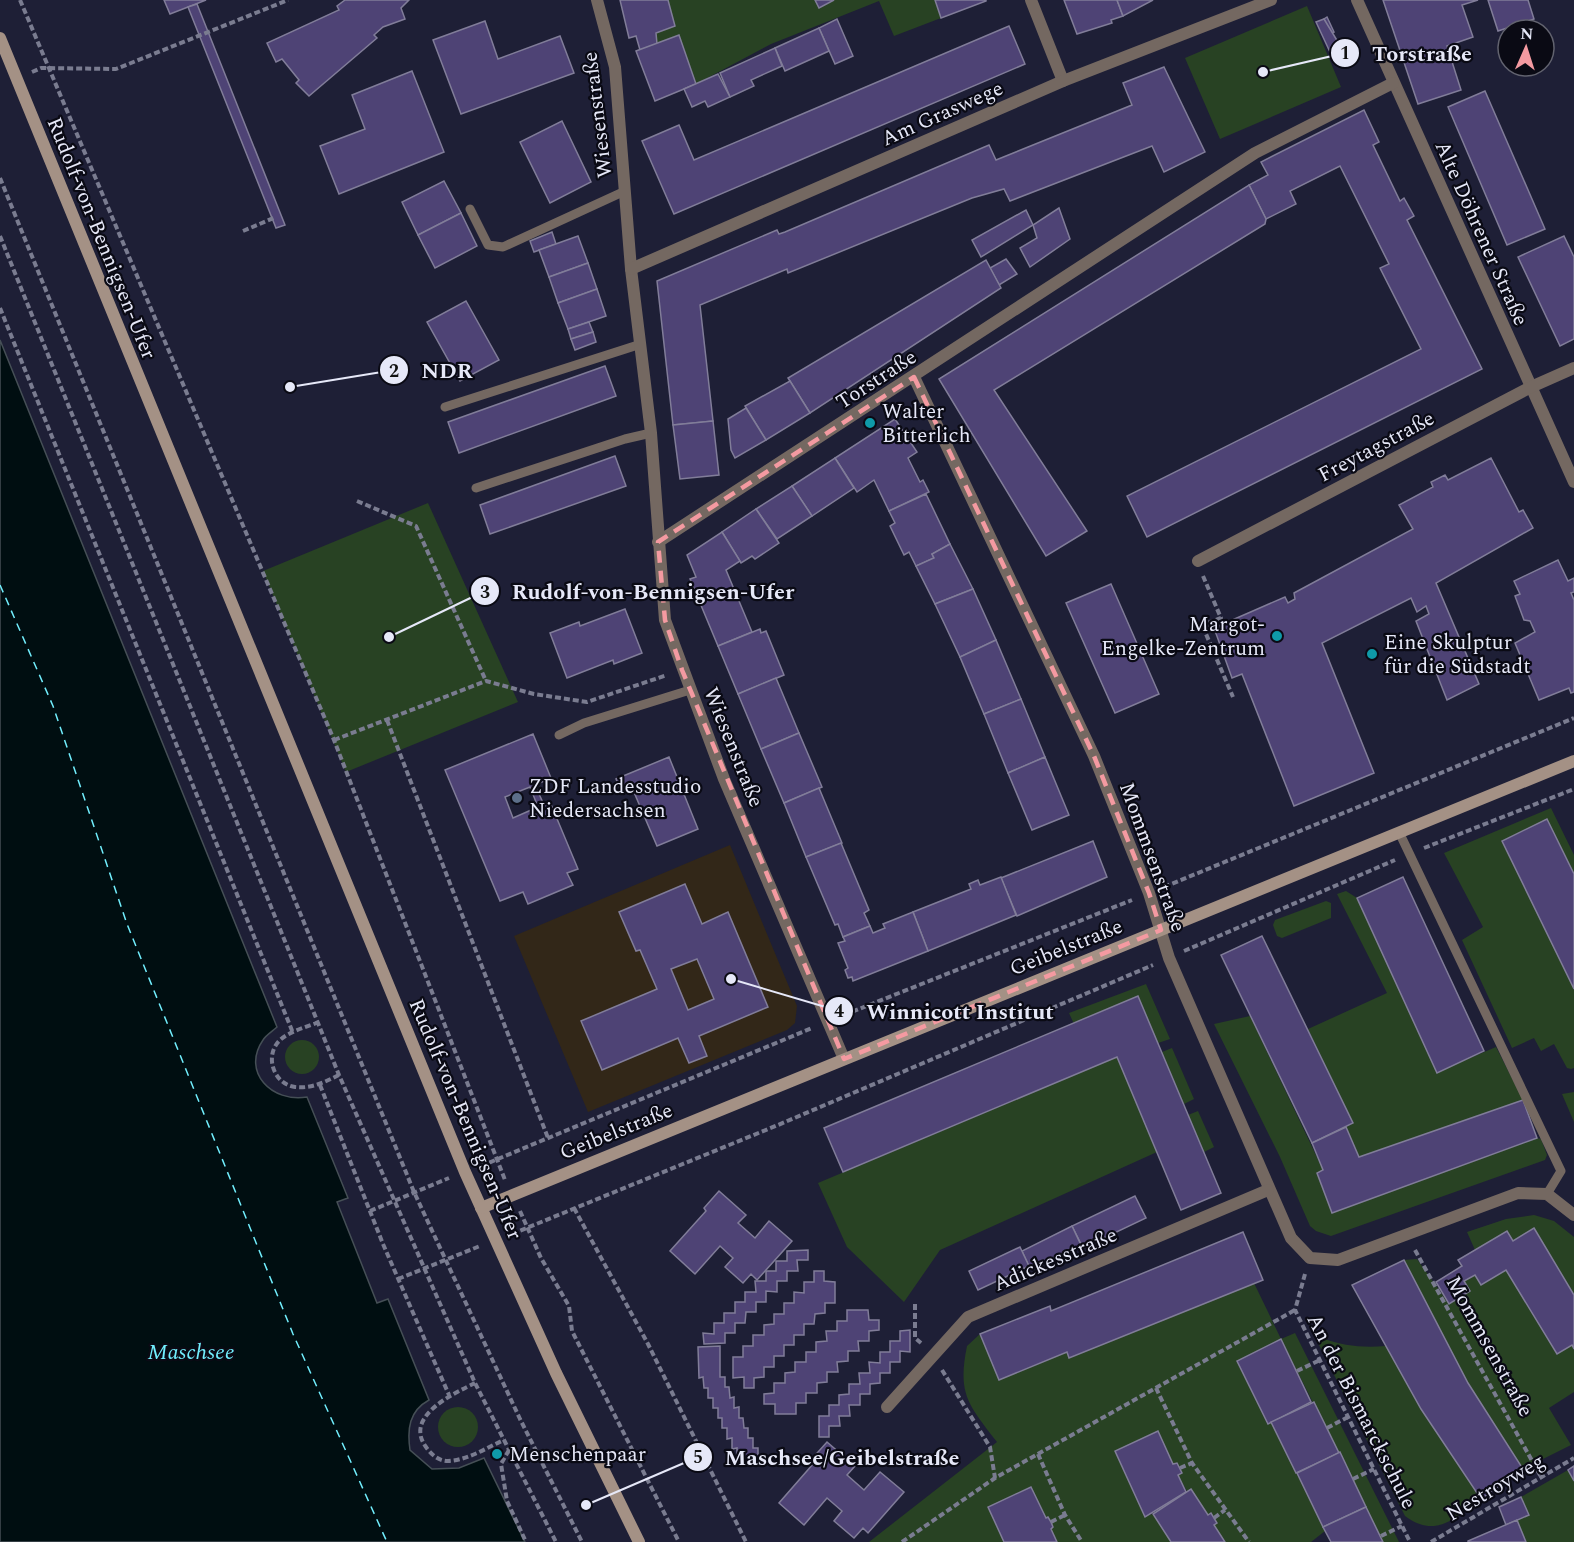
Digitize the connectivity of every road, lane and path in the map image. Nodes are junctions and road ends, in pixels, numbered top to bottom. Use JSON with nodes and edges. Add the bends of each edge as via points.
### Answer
{"nodes":[{"id":1,"x":20,"y":0,"type":"edge"},
{"id":2,"x":288,"y":0,"type":"edge"},
{"id":3,"x":597,"y":0,"type":"edge"},
{"id":4,"x":1031,"y":0,"type":"edge"},
{"id":5,"x":1271,"y":0,"type":"edge"},
{"id":6,"x":1358,"y":0,"type":"edge"},
{"id":7,"x":0,"y":38,"type":"edge"},
{"id":8,"x":50,"y":68,"type":"junction"},
{"id":9,"x":16,"y":77,"type":"junction"},
{"id":10,"x":1063,"y":81,"type":"junction"},
{"id":11,"x":1393,"y":83,"type":"junction"},
{"id":12,"x":0,"y":178,"type":"edge"},
{"id":13,"x":625,"y":191,"type":"junction"},
{"id":14,"x":470,"y":209,"type":"dead end"},
{"id":15,"x":276,"y":217,"type":"dead end"},
{"id":16,"x":243,"y":231,"type":"dead end"},
{"id":17,"x":0,"y":236,"type":"edge"},
{"id":18,"x":631,"y":269,"type":"junction"},
{"id":19,"x":0,"y":308,"type":"edge"},
{"id":20,"x":640,"y":344,"type":"junction"},
{"id":21,"x":1574,"y":368,"type":"edge"},
{"id":22,"x":914,"y":377,"type":"junction"},
{"id":23,"x":1531,"y":387,"type":"junction"},
{"id":24,"x":445,"y":407,"type":"dead end"},
{"id":25,"x":651,"y":433,"type":"junction"},
{"id":26,"x":1574,"y":482,"type":"edge"},
{"id":27,"x":476,"y":488,"type":"dead end"},
{"id":28,"x":357,"y":501,"type":"dead end"},
{"id":29,"x":658,"y":542,"type":"junction"},
{"id":30,"x":1198,"y":561,"type":"joint"},
{"id":31,"x":682,"y":670,"type":"junction"},
{"id":32,"x":486,"y":681,"type":"junction"},
{"id":33,"x":690,"y":690,"type":"junction"},
{"id":34,"x":1233,"y":697,"type":"dead end"},
{"id":35,"x":1574,"y":718,"type":"edge"},
{"id":36,"x":387,"y":720,"type":"junction"},
{"id":37,"x":559,"y":735,"type":"dead end"},
{"id":38,"x":334,"y":740,"type":"junction"},
{"id":39,"x":1574,"y":761,"type":"edge"},
{"id":40,"x":1574,"y":789,"type":"edge"},
{"id":41,"x":1400,"y":832,"type":"junction"},
{"id":42,"x":1411,"y":854,"type":"junction"},
{"id":43,"x":1149,"y":893,"type":"junction"},
{"id":44,"x":1161,"y":930,"type":"junction"},
{"id":45,"x":1169,"y":958,"type":"junction"},
{"id":46,"x":319,"y":1022,"type":"junction"},
{"id":47,"x":827,"y":1022,"type":"junction"},
{"id":48,"x":293,"y":1033,"type":"junction"},
{"id":49,"x":844,"y":1059,"type":"junction"},
{"id":50,"x":339,"y":1076,"type":"junction"},
{"id":51,"x":320,"y":1085,"type":"junction"},
{"id":52,"x":548,"y":1138,"type":"junction"},
{"id":53,"x":496,"y":1160,"type":"junction"},
{"id":54,"x":465,"y":1172,"type":"junction"},
{"id":55,"x":1268,"y":1190,"type":"junction"},
{"id":56,"x":414,"y":1192,"type":"junction"},
{"id":57,"x":1547,"y":1194,"type":"junction"},
{"id":58,"x":512,"y":1195,"type":"junction"},
{"id":59,"x":394,"y":1200,"type":"junction"},
{"id":60,"x":480,"y":1208,"type":"junction"},
{"id":61,"x":574,"y":1208,"type":"junction"},
{"id":62,"x":370,"y":1211,"type":"junction"},
{"id":63,"x":1574,"y":1215,"type":"edge"},
{"id":64,"x":527,"y":1228,"type":"junction"},
{"id":65,"x":1406,"y":1234,"type":"junction"},
{"id":66,"x":496,"y":1240,"type":"junction"},
{"id":67,"x":1310,"y":1258,"type":"junction"},
{"id":68,"x":445,"y":1260,"type":"junction"},
{"id":69,"x":424,"y":1269,"type":"junction"},
{"id":70,"x":398,"y":1279,"type":"junction"},
{"id":71,"x":915,"y":1304,"type":"dead end"},
{"id":72,"x":1295,"y":1310,"type":"junction"},
{"id":73,"x":915,"y":1338,"type":"dead end"},
{"id":74,"x":1320,"y":1360,"type":"junction"},
{"id":75,"x":940,"y":1366,"type":"dead end"},
{"id":76,"x":1297,"y":1371,"type":"dead end"},
{"id":77,"x":475,"y":1383,"type":"junction"},
{"id":78,"x":1156,"y":1388,"type":"junction"},
{"id":79,"x":449,"y":1395,"type":"junction"},
{"id":80,"x":886,"y":1407,"type":"dead end"},
{"id":81,"x":1348,"y":1417,"type":"junction"},
{"id":82,"x":1327,"y":1428,"type":"dead end"},
{"id":83,"x":504,"y":1440,"type":"junction"},
{"id":84,"x":510,"y":1450,"type":"junction"},
{"id":85,"x":1038,"y":1454,"type":"junction"},
{"id":86,"x":1574,"y":1458,"type":"edge"},
{"id":87,"x":1192,"y":1463,"type":"junction"},
{"id":88,"x":1180,"y":1468,"type":"dead end"},
{"id":89,"x":1374,"y":1469,"type":"junction"},
{"id":90,"x":1540,"y":1477,"type":"junction"},
{"id":91,"x":995,"y":1478,"type":"junction"},
{"id":92,"x":1353,"y":1479,"type":"dead end"},
{"id":93,"x":1225,"y":1510,"type":"junction"},
{"id":94,"x":1065,"y":1515,"type":"junction"},
{"id":95,"x":1214,"y":1518,"type":"dead end"},
{"id":96,"x":1051,"y":1522,"type":"dead end"},
{"id":97,"x":1402,"y":1526,"type":"junction"},
{"id":98,"x":1380,"y":1536,"type":"dead end"},
{"id":99,"x":526,"y":1542,"type":"edge"},
{"id":100,"x":556,"y":1542,"type":"edge"},
{"id":101,"x":582,"y":1542,"type":"edge"},
{"id":102,"x":639,"y":1542,"type":"edge"},
{"id":103,"x":679,"y":1542,"type":"edge"},
{"id":104,"x":746,"y":1542,"type":"edge"},
{"id":105,"x":902,"y":1542,"type":"edge"},
{"id":106,"x":1082,"y":1542,"type":"edge"},
{"id":107,"x":1249,"y":1542,"type":"edge"},
{"id":108,"x":1410,"y":1542,"type":"edge"},
{"id":109,"x":1431,"y":1542,"type":"edge"}],
"edges":[{"from":1,"to":8,"type":"path"},
{"from":2,"to":8,"type":"path","via":[[116,69]]},
{"from":3,"to":13,"type":"street","name":"Wiesenstraße","via":[[615,67]]},
{"from":4,"to":10,"type":"street"},
{"from":5,"to":10,"type":"street","name":"Am Graswege"},
{"from":6,"to":11,"type":"street","name":"Alte Döhrener Straße"},
{"from":7,"to":9,"type":"street","name":"Rudolf-von-Bennigsen-Ufer"},
{"from":8,"to":9,"type":"path"},
{"from":8,"to":38,"type":"path"},
{"from":9,"to":54,"type":"street","name":"Rudolf-von-Bennigsen-Ufer"},
{"from":10,"to":18,"type":"street","name":"Am Graswege"},
{"from":11,"to":22,"type":"street","name":"Torstraße","via":[[1255,153]]},
{"from":11,"to":23,"type":"street","name":"Alte Döhrener Straße"},
{"from":12,"to":56,"type":"path"},
{"from":13,"to":14,"type":"lane","name":"Wiesenstraße","via":[[503,247],[488,245]]},
{"from":13,"to":18,"type":"street","name":"Wiesenstraße"},
{"from":15,"to":16,"type":"path"},
{"from":17,"to":46,"type":"path"},
{"from":18,"to":20,"type":"street","name":"Wiesenstraße"},
{"from":19,"to":48,"type":"path"},
{"from":20,"to":24,"type":"lane"},
{"from":20,"to":25,"type":"street","name":"Wiesenstraße"},
{"from":21,"to":23,"type":"street","name":"Freytagstraße"},
{"from":22,"to":29,"type":"street","name":"Torstraße"},
{"from":22,"to":43,"type":"street","name":"Mommsenstraße","via":[[1094,756]]},
{"from":23,"to":26,"type":"street","name":"Alte Döhrener Straße"},
{"from":23,"to":30,"type":"street","name":"Freytagstraße"},
{"from":25,"to":27,"type":"lane"},
{"from":25,"to":29,"type":"street","name":"Wiesenstraße"},
{"from":28,"to":32,"type":"path","via":[[416,526]]},
{"from":29,"to":31,"type":"street","name":"Wiesenstraße","via":[[664,620]]},
{"from":30,"to":34,"type":"path","via":[[1221,618],[1207,623],[1206,634]]},
{"from":31,"to":32,"type":"path","via":[[587,702]]},
{"from":31,"to":33,"type":"street","name":"Wiesenstraße"},
{"from":32,"to":36,"type":"path"},
{"from":33,"to":37,"type":"lane","via":[[584,723]]},
{"from":33,"to":47,"type":"street","name":"Wiesenstraße"},
{"from":35,"to":43,"type":"path"},
{"from":36,"to":38,"type":"path"},
{"from":36,"to":52,"type":"path"},
{"from":38,"to":53,"type":"path"},
{"from":39,"to":41,"type":"street","name":"Geibelstraße"},
{"from":40,"to":42,"type":"path"},
{"from":41,"to":42,"type":"lane"},
{"from":41,"to":44,"type":"street","name":"Geibelstraße"},
{"from":42,"to":45,"type":"path"},
{"from":42,"to":57,"type":"lane","via":[[1561,1171]]},
{"from":43,"to":44,"type":"street","name":"Mommsenstraße"},
{"from":43,"to":47,"type":"path"},
{"from":44,"to":45,"type":"street","name":"Mommsenstraße"},
{"from":44,"to":49,"type":"street","name":"Geibelstraße"},
{"from":45,"to":55,"type":"street","name":"Mommsenstraße"},
{"from":45,"to":61,"type":"path"},
{"from":46,"to":48,"type":"path"},
{"from":46,"to":50,"type":"path"},
{"from":47,"to":49,"type":"street","name":"Wiesenstraße"},
{"from":47,"to":52,"type":"path"},
{"from":48,"to":51,"type":"path","via":[[280,1040],[272,1054],[278,1078],[291,1087]]},
{"from":49,"to":58,"type":"street","name":"Geibelstraße"},
{"from":50,"to":51,"type":"path"},
{"from":50,"to":59,"type":"path"},
{"from":51,"to":62,"type":"path"},
{"from":52,"to":53,"type":"path"},
{"from":53,"to":54,"type":"path"},
{"from":53,"to":58,"type":"path"},
{"from":54,"to":56,"type":"path"},
{"from":54,"to":60,"type":"street","name":"Rudolf-von-Bennigsen-Ufer"},
{"from":55,"to":67,"type":"street","name":"Mommsenstraße","via":[[1291,1238]]},
{"from":55,"to":80,"type":"street","name":"Adickesstraße","via":[[968,1317]]},
{"from":56,"to":59,"type":"path"},
{"from":56,"to":68,"type":"path"},
{"from":57,"to":63,"type":"street"},
{"from":57,"to":65,"type":"street","via":[[1518,1193]]},
{"from":58,"to":60,"type":"street","name":"Geibelstraße"},
{"from":58,"to":64,"type":"path"},
{"from":59,"to":62,"type":"path"},
{"from":59,"to":69,"type":"path"},
{"from":60,"to":66,"type":"street","name":"Rudolf-von-Bennigsen-Ufer"},
{"from":61,"to":64,"type":"path"},
{"from":61,"to":104,"type":"path","via":[[648,1344]]},
{"from":62,"to":70,"type":"path"},
{"from":64,"to":66,"type":"path"},
{"from":64,"to":103,"type":"path","via":[[569,1306],[572,1331]]},
{"from":65,"to":67,"type":"street","via":[[1338,1260]]},
{"from":65,"to":90,"type":"path","name":"Mommsenstraße"},
{"from":66,"to":68,"type":"path"},
{"from":66,"to":102,"type":"street","name":"Rudolf-von-Bennigsen-Ufer"},
{"from":67,"to":72,"type":"path","name":"An der Bismarckschule"},
{"from":68,"to":69,"type":"path"},
{"from":68,"to":101,"type":"path"},
{"from":69,"to":70,"type":"path"},
{"from":69,"to":77,"type":"path"},
{"from":70,"to":79,"type":"path"},
{"from":71,"to":73,"type":"path"},
{"from":72,"to":74,"type":"path","name":"An der Bismarckschule"},
{"from":72,"to":78,"type":"path"},
{"from":74,"to":76,"type":"path"},
{"from":74,"to":81,"type":"path","name":"An der Bismarckschule"},
{"from":75,"to":91,"type":"path","via":[[990,1447]]},
{"from":77,"to":79,"type":"path"},
{"from":77,"to":83,"type":"path"},
{"from":78,"to":85,"type":"path"},
{"from":78,"to":87,"type":"path"},
{"from":79,"to":83,"type":"path","via":[[427,1413],[421,1429],[423,1443],[432,1455],[446,1461],[471,1456]]},
{"from":81,"to":82,"type":"path"},
{"from":81,"to":89,"type":"path","name":"An der Bismarckschule"},
{"from":83,"to":84,"type":"path"},
{"from":84,"to":99,"type":"path","via":[[501,1464],[507,1501]]},
{"from":84,"to":100,"type":"path"},
{"from":85,"to":91,"type":"path"},
{"from":85,"to":94,"type":"path"},
{"from":86,"to":90,"type":"path","name":"Nestroyweg"},
{"from":87,"to":88,"type":"path"},
{"from":87,"to":93,"type":"path"},
{"from":89,"to":92,"type":"path"},
{"from":89,"to":97,"type":"path","name":"An der Bismarckschule"},
{"from":90,"to":109,"type":"path","name":"Nestroyweg"},
{"from":91,"to":105,"type":"path"},
{"from":93,"to":95,"type":"path"},
{"from":93,"to":107,"type":"path"},
{"from":94,"to":96,"type":"path"},
{"from":94,"to":106,"type":"path"},
{"from":97,"to":98,"type":"path"},
{"from":97,"to":108,"type":"path","name":"An der Bismarckschule"}]}
